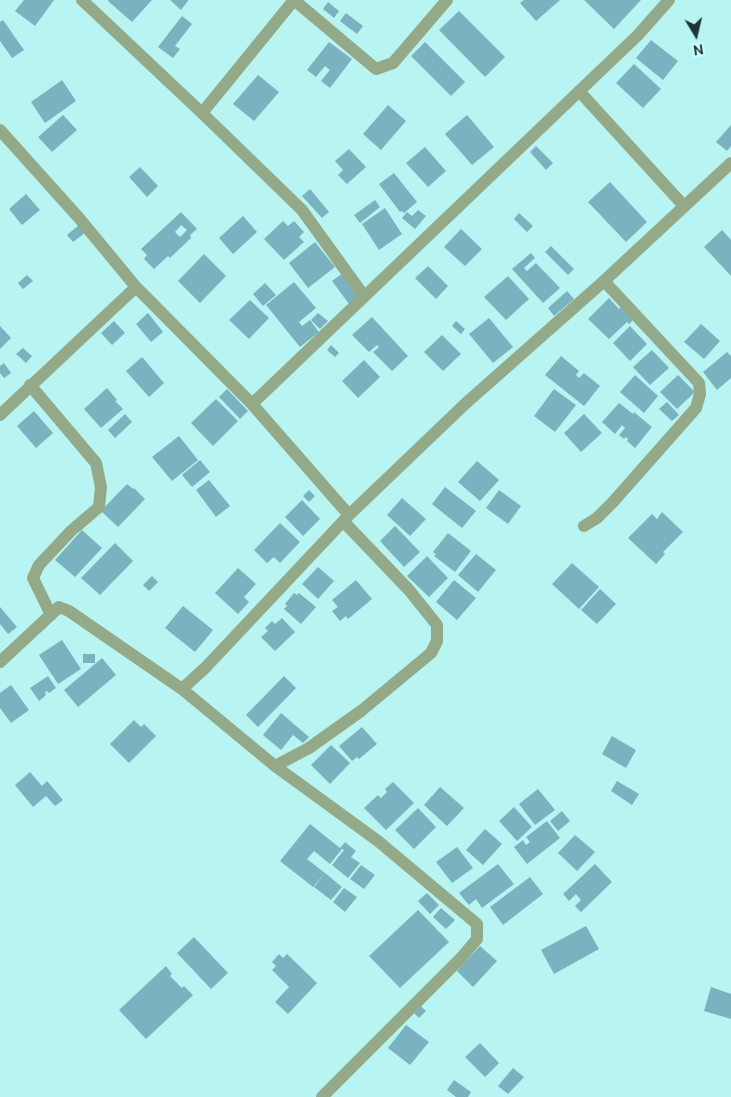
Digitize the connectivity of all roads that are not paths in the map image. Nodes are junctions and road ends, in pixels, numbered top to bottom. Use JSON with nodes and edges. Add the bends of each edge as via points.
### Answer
{"nodes":[{"id":1,"x":82,"y":0,"type":"edge"},
{"id":2,"x":294,"y":0,"type":"edge"},
{"id":3,"x":447,"y":0,"type":"edge"},
{"id":4,"x":669,"y":0,"type":"edge"},
{"id":5,"x":579,"y":91,"type":"junction"},
{"id":6,"x":202,"y":113,"type":"junction"},
{"id":7,"x":0,"y":130,"type":"edge"},
{"id":8,"x":731,"y":164,"type":"edge"},
{"id":9,"x":684,"y":206,"type":"junction"},
{"id":10,"x":604,"y":281,"type":"junction"},
{"id":11,"x":136,"y":287,"type":"junction"},
{"id":12,"x":364,"y":296,"type":"junction"},
{"id":13,"x":30,"y":385,"type":"junction"},
{"id":14,"x":252,"y":404,"type":"junction"},
{"id":15,"x":0,"y":415,"type":"edge"},
{"id":16,"x":346,"y":518,"type":"junction"},
{"id":17,"x":584,"y":526,"type":"dead end"},
{"id":18,"x":51,"y":615,"type":"junction"},
{"id":19,"x":0,"y":662,"type":"edge"},
{"id":20,"x":182,"y":689,"type":"junction"},
{"id":21,"x":275,"y":766,"type":"junction"},
{"id":22,"x":322,"y":1097,"type":"edge"}],
"edges":[{"from":1,"to":6,"type":"street"},
{"from":2,"to":3,"type":"street","via":[[376,69],[393,63]]},
{"from":2,"to":6,"type":"street"},
{"from":4,"to":5,"type":"street","via":[[638,35]]},
{"from":5,"to":9,"type":"street"},
{"from":5,"to":12,"type":"street"},
{"from":6,"to":12,"type":"street","via":[[302,210]]},
{"from":7,"to":11,"type":"street","via":[[80,218]]},
{"from":8,"to":9,"type":"street"},
{"from":9,"to":10,"type":"street"},
{"from":10,"to":16,"type":"street","via":[[466,404]]},
{"from":10,"to":17,"type":"street","via":[[699,383],[700,394],[696,408],[613,502]]},
{"from":11,"to":13,"type":"street"},
{"from":11,"to":14,"type":"street"},
{"from":12,"to":14,"type":"street"},
{"from":13,"to":15,"type":"street"},
{"from":13,"to":18,"type":"street","via":[[96,463],[102,487],[99,507],[39,565],[33,578]]},
{"from":14,"to":16,"type":"street"},
{"from":16,"to":20,"type":"street"},
{"from":16,"to":21,"type":"street","via":[[436,625],[437,641],[431,653],[360,711],[309,748]]},
{"from":18,"to":19,"type":"street"},
{"from":18,"to":20,"type":"street","via":[[59,607],[69,612]]},
{"from":20,"to":21,"type":"street"},
{"from":21,"to":22,"type":"street","via":[[378,841],[477,924],[477,939],[461,958]]}]}
